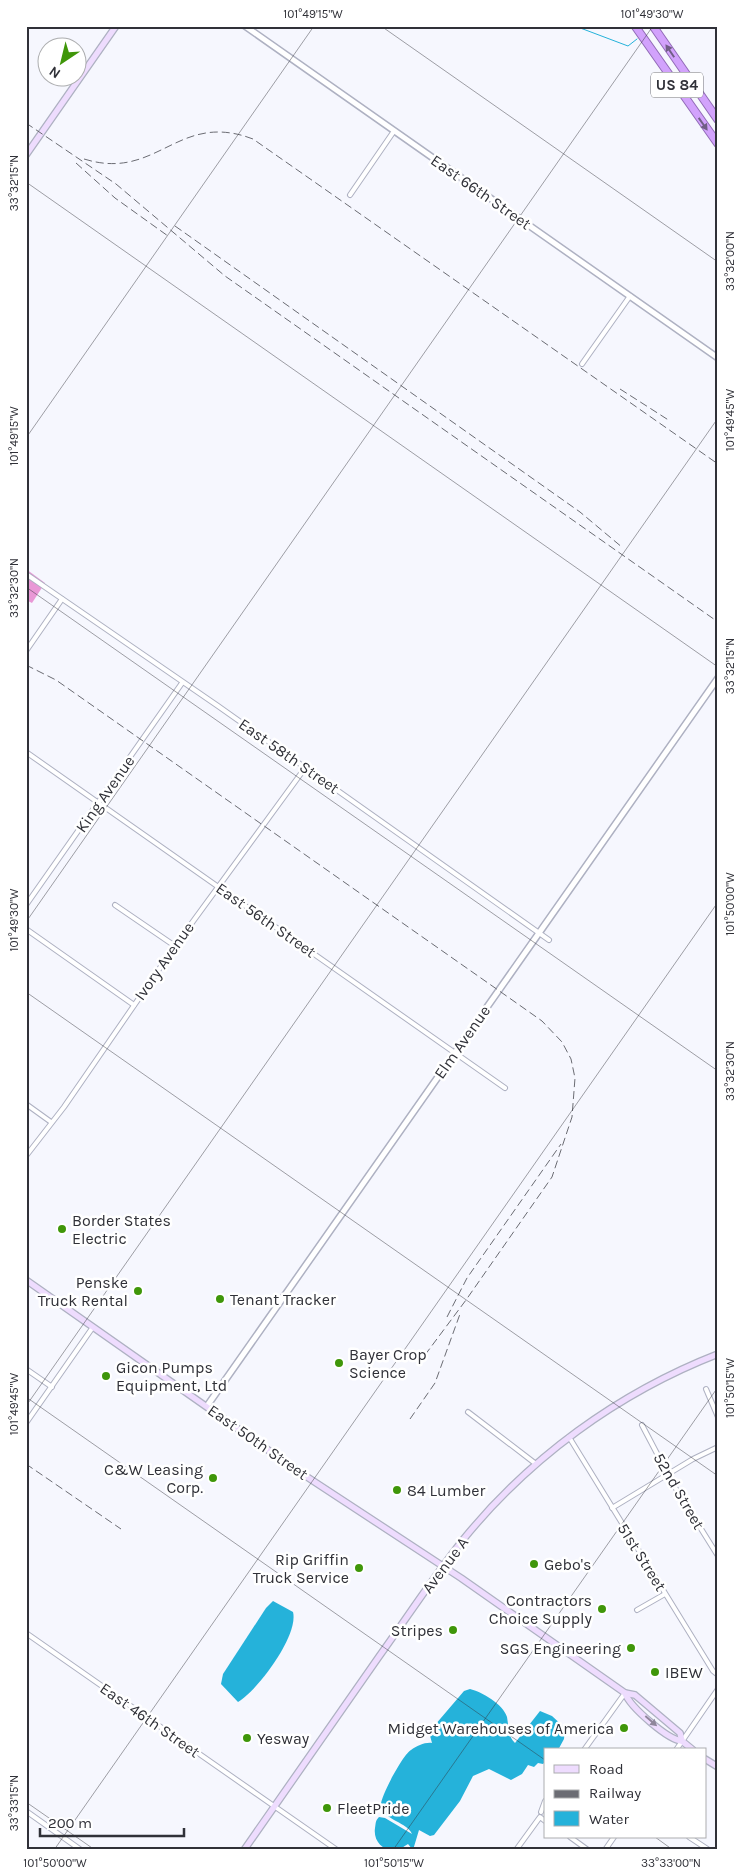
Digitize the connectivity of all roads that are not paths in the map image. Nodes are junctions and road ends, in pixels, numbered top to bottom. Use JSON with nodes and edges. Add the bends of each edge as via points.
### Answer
{"nodes":[{"id":1,"x":116,"y":26,"type":"edge"},
{"id":2,"x":245,"y":26,"type":"edge"},
{"id":3,"x":635,"y":26,"type":"edge"},
{"id":4,"x":653,"y":26,"type":"edge"},
{"id":5,"x":718,"y":120,"type":"edge"},
{"id":6,"x":394,"y":131,"type":"junction"},
{"id":7,"x":718,"y":144,"type":"edge"},
{"id":8,"x":26,"y":154,"type":"edge"},
{"id":9,"x":350,"y":195,"type":"dead end"},
{"id":10,"x":630,"y":296,"type":"junction"},
{"id":11,"x":718,"y":358,"type":"edge"},
{"id":12,"x":582,"y":364,"type":"dead end"},
{"id":13,"x":26,"y":574,"type":"edge"},
{"id":14,"x":62,"y":599,"type":"junction"},
{"id":15,"x":26,"y":651,"type":"edge"},
{"id":16,"x":718,"y":678,"type":"edge"},
{"id":17,"x":182,"y":682,"type":"junction"},
{"id":18,"x":26,"y":752,"type":"edge"},
{"id":19,"x":305,"y":768,"type":"junction"},
{"id":20,"x":99,"y":803,"type":"junction"},
{"id":21,"x":218,"y":887,"type":"junction"},
{"id":22,"x":26,"y":905,"type":"edge"},
{"id":23,"x":115,"y":905,"type":"dead end"},
{"id":24,"x":26,"y":929,"type":"edge"},
{"id":25,"x":539,"y":932,"type":"junction"},
{"id":26,"x":549,"y":940,"type":"dead end"},
{"id":27,"x":175,"y":946,"type":"junction"},
{"id":28,"x":134,"y":1005,"type":"junction"},
{"id":29,"x":455,"y":1052,"type":"junction"},
{"id":30,"x":505,"y":1088,"type":"dead end"},
{"id":31,"x":26,"y":1104,"type":"edge"},
{"id":32,"x":51,"y":1122,"type":"junction"},
{"id":33,"x":26,"y":1156,"type":"edge"},
{"id":34,"x":26,"y":1280,"type":"edge"},
{"id":35,"x":93,"y":1327,"type":"junction"},
{"id":36,"x":718,"y":1354,"type":"edge"},
{"id":37,"x":26,"y":1369,"type":"edge"},
{"id":38,"x":52,"y":1387,"type":"junction"},
{"id":39,"x":706,"y":1389,"type":"dead end"},
{"id":40,"x":207,"y":1406,"type":"junction"},
{"id":41,"x":468,"y":1412,"type":"dead end"},
{"id":42,"x":718,"y":1417,"type":"edge"},
{"id":43,"x":26,"y":1423,"type":"edge"},
{"id":44,"x":642,"y":1425,"type":"dead end"},
{"id":45,"x":569,"y":1437,"type":"junction"},
{"id":46,"x":718,"y":1447,"type":"edge"},
{"id":47,"x":536,"y":1464,"type":"junction"},
{"id":48,"x":668,"y":1474,"type":"junction"},
{"id":49,"x":612,"y":1508,"type":"junction"},
{"id":50,"x":718,"y":1556,"type":"edge"},
{"id":51,"x":443,"y":1566,"type":"junction"},
{"id":52,"x":665,"y":1594,"type":"junction"},
{"id":53,"x":637,"y":1610,"type":"dead end"},
{"id":54,"x":26,"y":1633,"type":"edge"},
{"id":55,"x":718,"y":1675,"type":"edge"},
{"id":56,"x":718,"y":1689,"type":"edge"},
{"id":57,"x":626,"y":1693,"type":"junction"},
{"id":58,"x":682,"y":1741,"type":"junction"},
{"id":59,"x":585,"y":1748,"type":"edge"},
{"id":60,"x":677,"y":1748,"type":"edge"},
{"id":61,"x":691,"y":1748,"type":"edge"},
{"id":62,"x":706,"y":1760,"type":"edge"},
{"id":63,"x":718,"y":1767,"type":"edge"},
{"id":64,"x":544,"y":1804,"type":"edge"},
{"id":65,"x":275,"y":1806,"type":"junction"},
{"id":66,"x":26,"y":1812,"type":"edge"},
{"id":67,"x":541,"y":1815,"type":"junction"},
{"id":68,"x":544,"y":1819,"type":"edge"},
{"id":69,"x":571,"y":1838,"type":"edge"},
{"id":70,"x":613,"y":1838,"type":"edge"},
{"id":71,"x":691,"y":1838,"type":"edge"},
{"id":72,"x":81,"y":1850,"type":"edge"},
{"id":73,"x":244,"y":1850,"type":"edge"},
{"id":74,"x":337,"y":1850,"type":"edge"},
{"id":75,"x":516,"y":1850,"type":"edge"},
{"id":76,"x":588,"y":1850,"type":"edge"},
{"id":77,"x":605,"y":1850,"type":"edge"},
{"id":78,"x":710,"y":1850,"type":"edge"}],
"edges":[{"from":1,"to":8,"type":"main road"},
{"from":2,"to":6,"type":"street","name":"East 66th Street"},
{"from":3,"to":7,"type":"highway","number":"US 84","one_way":true},
{"from":5,"to":4,"type":"highway","number":"US 84","one_way":true},
{"from":6,"to":9,"type":"street"},
{"from":6,"to":10,"type":"street","name":"East 66th Street"},
{"from":10,"to":11,"type":"street","name":"East 66th Street"},
{"from":10,"to":12,"type":"street"},
{"from":13,"to":14,"type":"street","name":"East 58th Street"},
{"from":14,"to":15,"type":"street"},
{"from":14,"to":17,"type":"street","name":"East 58th Street"},
{"from":16,"to":25,"type":"street","name":"Elm Avenue"},
{"from":17,"to":19,"type":"street","name":"East 58th Street"},
{"from":17,"to":20,"type":"street","name":"King Avenue"},
{"from":18,"to":20,"type":"street","name":"East 56th Street"},
{"from":19,"to":21,"type":"street","name":"Ivory Avenue"},
{"from":19,"to":25,"type":"street","name":"East 58th Street"},
{"from":20,"to":21,"type":"street","name":"East 56th Street"},
{"from":20,"to":22,"type":"street","name":"King Avenue"},
{"from":21,"to":27,"type":"street","name":"Ivory Avenue"},
{"from":21,"to":29,"type":"street","name":"East 56th Street"},
{"from":23,"to":27,"type":"street"},
{"from":24,"to":28,"type":"street"},
{"from":25,"to":26,"type":"street","name":"East 58th Street"},
{"from":25,"to":29,"type":"street","name":"Elm Avenue"},
{"from":27,"to":28,"type":"street","name":"Ivory Avenue"},
{"from":28,"to":32,"type":"street","name":"Ivory Avenue"},
{"from":29,"to":30,"type":"street","name":"East 56th Street"},
{"from":29,"to":40,"type":"street","name":"Elm Avenue"},
{"from":31,"to":32,"type":"street"},
{"from":32,"to":33,"type":"street","name":"Ivory Avenue"},
{"from":34,"to":35,"type":"main road","name":"East 50th Street"},
{"from":35,"to":38,"type":"street"},
{"from":35,"to":40,"type":"main road","name":"East 50th Street"},
{"from":36,"to":45,"type":"main road","name":"Avenue A","via":[[643,1389]]},
{"from":37,"to":38,"type":"street"},
{"from":38,"to":43,"type":"street"},
{"from":39,"to":42,"type":"street"},
{"from":40,"to":51,"type":"main road","name":"East 50th Street","via":[[328,1492]]},
{"from":41,"to":47,"type":"street"},
{"from":44,"to":48,"type":"street","name":"52nd Street"},
{"from":45,"to":47,"type":"main road","name":"Avenue A"},
{"from":45,"to":49,"type":"street","name":"51st Street"},
{"from":46,"to":48,"type":"street"},
{"from":47,"to":51,"type":"main road","name":"Avenue A","via":[[488,1511]]},
{"from":48,"to":49,"type":"street"},
{"from":48,"to":50,"type":"street","name":"52nd Street"},
{"from":49,"to":52,"type":"street","name":"51st Street"},
{"from":51,"to":57,"type":"main road","name":"East 50th Street"},
{"from":51,"to":65,"type":"main road","name":"Avenue A"},
{"from":52,"to":53,"type":"street"},
{"from":52,"to":55,"type":"street","name":"51st Street"},
{"from":54,"to":65,"type":"street","name":"East 46th Street"},
{"from":56,"to":58,"type":"street"},
{"from":57,"to":58,"type":"main road","via":[[635,1695],[680,1733]]},
{"from":57,"to":58,"type":"main road","one_way":true,"via":[[628,1701],[661,1730],[674,1741]]},
{"from":57,"to":59,"type":"street"},
{"from":58,"to":60,"type":"street"},
{"from":58,"to":61,"type":"main road"},
{"from":62,"to":63,"type":"main road"},
{"from":64,"to":67,"type":"street"},
{"from":65,"to":73,"type":"main road","name":"Avenue A"},
{"from":65,"to":74,"type":"street","name":"East 46th Street"},
{"from":66,"to":72,"type":"street"},
{"from":67,"to":68,"type":"street"},
{"from":67,"to":75,"type":"street"},
{"from":69,"to":76,"type":"street"},
{"from":70,"to":77,"type":"street"},
{"from":71,"to":78,"type":"street"}]}
